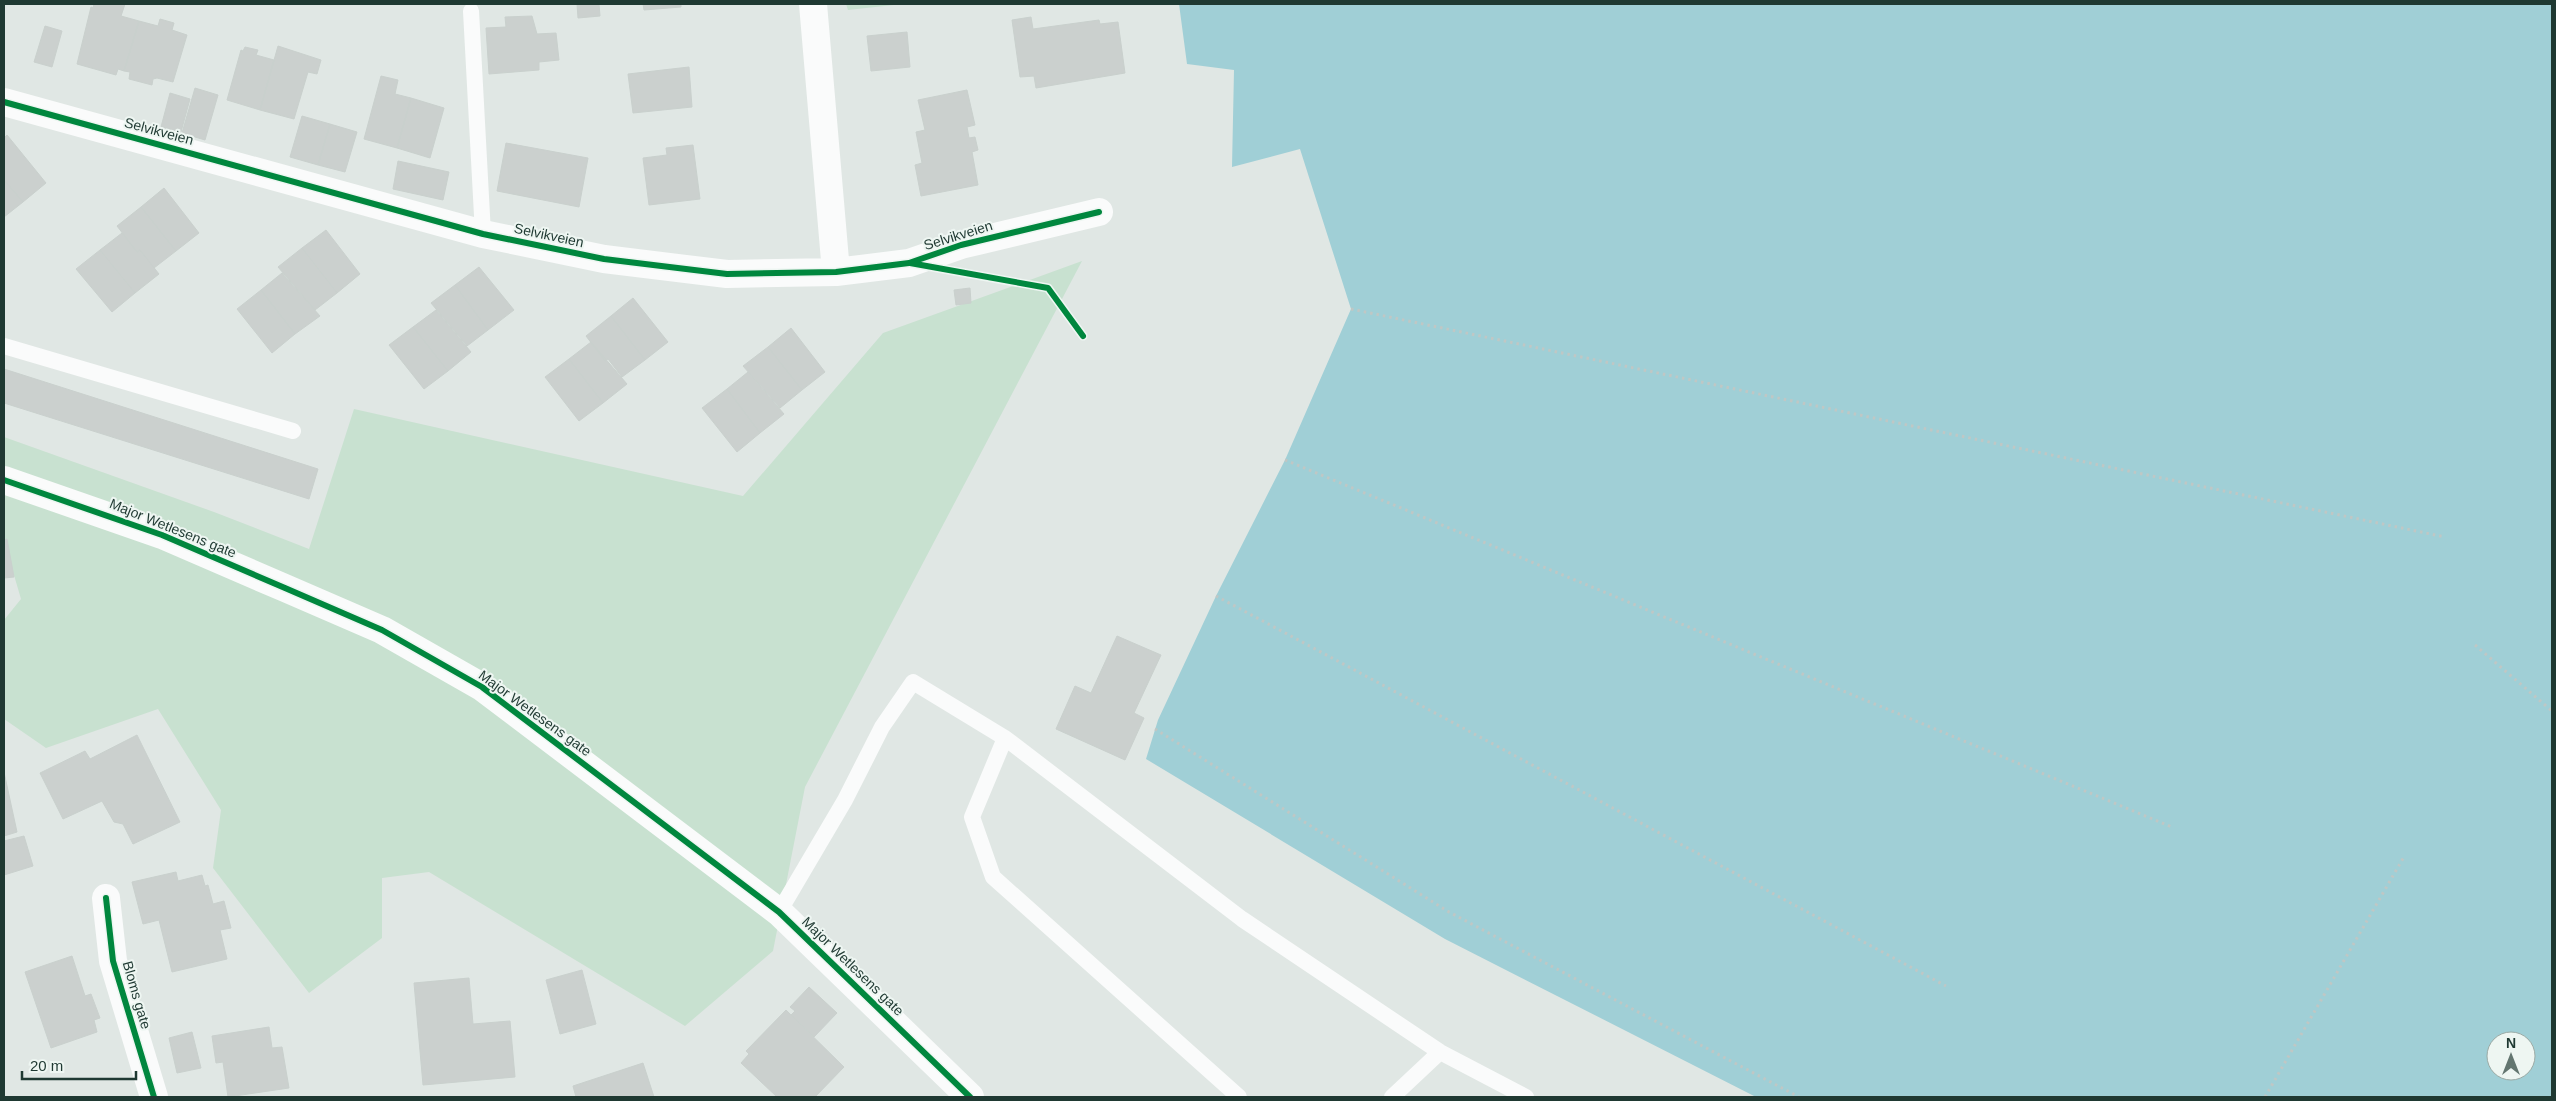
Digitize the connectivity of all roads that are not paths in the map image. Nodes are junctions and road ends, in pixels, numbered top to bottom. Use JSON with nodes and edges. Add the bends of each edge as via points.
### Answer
{"nodes":[{"id":1,"x":813,"y":4,"type":"edge"},
{"id":2,"x":471,"y":10,"type":"dead end"},
{"id":3,"x":4,"y":102,"type":"edge"},
{"id":4,"x":1099,"y":212,"type":"dead end"},
{"id":5,"x":483,"y":234,"type":"junction"},
{"id":6,"x":836,"y":272,"type":"junction"},
{"id":7,"x":4,"y":346,"type":"edge"},
{"id":8,"x":293,"y":431,"type":"dead end"},
{"id":9,"x":4,"y":480,"type":"edge"},
{"id":10,"x":1005,"y":738,"type":"junction"},
{"id":11,"x":106,"y":898,"type":"dead end"},
{"id":12,"x":779,"y":912,"type":"junction"},
{"id":13,"x":1440,"y":1052,"type":"junction"},
{"id":14,"x":154,"y":1097,"type":"edge"},
{"id":15,"x":970,"y":1097,"type":"edge"},
{"id":16,"x":1239,"y":1097,"type":"edge"},
{"id":17,"x":1392,"y":1097,"type":"edge"},
{"id":18,"x":1526,"y":1097,"type":"edge"}],
"edges":[{"from":1,"to":6,"type":"street"},
{"from":2,"to":5,"type":"lane"},
{"from":3,"to":5,"type":"street","name":"Selvikveien"},
{"from":4,"to":6,"type":"street","name":"Selvikveien","via":[[961,245],[909,263]]},
{"from":5,"to":6,"type":"street","name":"Selvikveien","via":[[604,258],[727,274]]},
{"from":7,"to":8,"type":"lane"},
{"from":9,"to":12,"type":"street","name":"Major Wetlesens gate","via":[[162,535],[382,630],[482,687]]},
{"from":10,"to":12,"type":"lane","via":[[913,682],[882,727],[845,800]]},
{"from":10,"to":13,"type":"lane","via":[[1242,919]]},
{"from":10,"to":16,"type":"lane","via":[[972,817],[993,877]]},
{"from":11,"to":14,"type":"street","name":"Bloms gate","via":[[113,961]]},
{"from":12,"to":15,"type":"street","name":"Major Wetlesens gate"},
{"from":13,"to":17,"type":"lane"},
{"from":13,"to":18,"type":"lane"}]}
